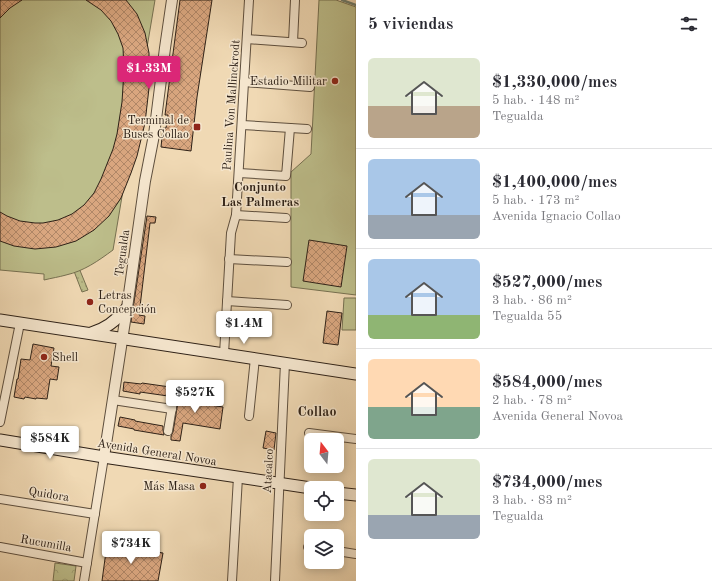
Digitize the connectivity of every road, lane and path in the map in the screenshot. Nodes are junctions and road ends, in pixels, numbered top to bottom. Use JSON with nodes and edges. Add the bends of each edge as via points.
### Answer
{"nodes":[{"id":1,"x":172,"y":0,"type":"edge"},
{"id":2,"x":249,"y":0,"type":"edge"},
{"id":3,"x":295,"y":0,"type":"edge"},
{"id":4,"x":247,"y":39,"type":"junction"},
{"id":5,"x":293,"y":42,"type":"junction"},
{"id":6,"x":302,"y":43,"type":"dead end"},
{"id":7,"x":244,"y":82,"type":"junction"},
{"id":8,"x":310,"y":87,"type":"dead end"},
{"id":9,"x":242,"y":124,"type":"junction"},
{"id":10,"x":290,"y":128,"type":"junction"},
{"id":11,"x":307,"y":129,"type":"dead end"},
{"id":12,"x":238,"y":173,"type":"junction"},
{"id":13,"x":236,"y":215,"type":"junction"},
{"id":14,"x":286,"y":218,"type":"dead end"},
{"id":15,"x":229,"y":259,"type":"junction"},
{"id":16,"x":287,"y":262,"type":"dead end"},
{"id":17,"x":227,"y":301,"type":"junction"},
{"id":18,"x":288,"y":304,"type":"dead end"},
{"id":19,"x":127,"y":308,"type":"junction"},
{"id":20,"x":0,"y":320,"type":"edge"},
{"id":21,"x":20,"y":323,"type":"junction"},
{"id":22,"x":91,"y":334,"type":"junction"},
{"id":23,"x":122,"y":338,"type":"junction"},
{"id":24,"x":224,"y":354,"type":"junction"},
{"id":25,"x":255,"y":358,"type":"junction"},
{"id":26,"x":285,"y":363,"type":"junction"},
{"id":27,"x":356,"y":374,"type":"edge"},
{"id":28,"x":175,"y":389,"type":"dead end"},
{"id":29,"x":113,"y":400,"type":"junction"},
{"id":30,"x":172,"y":409,"type":"junction"},
{"id":31,"x":249,"y":416,"type":"dead end"},
{"id":32,"x":0,"y":422,"type":"edge"},
{"id":33,"x":168,"y":431,"type":"dead end"},
{"id":34,"x":309,"y":432,"type":"dead end"},
{"id":35,"x":356,"y":439,"type":"edge"},
{"id":36,"x":0,"y":440,"type":"edge"},
{"id":37,"x":104,"y":457,"type":"junction"},
{"id":38,"x":238,"y":477,"type":"junction"},
{"id":39,"x":279,"y":484,"type":"junction"},
{"id":40,"x":304,"y":487,"type":"edge"},
{"id":41,"x":344,"y":493,"type":"edge"},
{"id":42,"x":356,"y":496,"type":"edge"},
{"id":43,"x":0,"y":499,"type":"edge"},
{"id":44,"x":95,"y":514,"type":"junction"},
{"id":45,"x":0,"y":547,"type":"edge"},
{"id":46,"x":344,"y":553,"type":"edge"},
{"id":47,"x":356,"y":554,"type":"edge"},
{"id":48,"x":87,"y":563,"type":"junction"},
{"id":49,"x":84,"y":581,"type":"edge"},
{"id":50,"x":232,"y":581,"type":"edge"},
{"id":51,"x":275,"y":581,"type":"edge"}],
"edges":[{"from":1,"to":19,"type":"street","name":"Tegualda"},
{"from":2,"to":4,"type":"street","name":"Paulina Von Mallinckrodt"},
{"from":3,"to":5,"type":"street"},
{"from":4,"to":5,"type":"street"},
{"from":4,"to":7,"type":"street","name":"Paulina Von Mallinckrodt"},
{"from":5,"to":6,"type":"street"},
{"from":7,"to":8,"type":"street"},
{"from":7,"to":9,"type":"street","name":"Paulina Von Mallinckrodt"},
{"from":9,"to":10,"type":"street"},
{"from":9,"to":12,"type":"street","name":"Paulina Von Mallinckrodt"},
{"from":10,"to":11,"type":"street"},
{"from":10,"to":12,"type":"street","via":[[286,176]]},
{"from":12,"to":13,"type":"street","name":"Paulina Von Mallinckrodt"},
{"from":13,"to":14,"type":"street"},
{"from":13,"to":15,"type":"street","name":"Paulina Von Mallinckrodt","via":[[231,233]]},
{"from":15,"to":16,"type":"street"},
{"from":15,"to":17,"type":"street","name":"Paulina Von Mallinckrodt"},
{"from":17,"to":18,"type":"street"},
{"from":17,"to":24,"type":"street","name":"Paulina Von Mallinckrodt"},
{"from":19,"to":22,"type":"main road","via":[[111,324]]},
{"from":19,"to":23,"type":"street","name":"Tegualda"},
{"from":20,"to":21,"type":"main road"},
{"from":21,"to":22,"type":"main road"},
{"from":21,"to":32,"type":"street"},
{"from":22,"to":23,"type":"main road"},
{"from":23,"to":24,"type":"main road"},
{"from":23,"to":29,"type":"street","name":"Tegualda"},
{"from":24,"to":25,"type":"main road"},
{"from":25,"to":26,"type":"main road"},
{"from":25,"to":31,"type":"street"},
{"from":26,"to":27,"type":"main road"},
{"from":26,"to":39,"type":"street","name":"Atacalco"},
{"from":28,"to":30,"type":"street"},
{"from":29,"to":30,"type":"street"},
{"from":29,"to":37,"type":"street","name":"Tegualda"},
{"from":30,"to":33,"type":"street"},
{"from":34,"to":35,"type":"street"},
{"from":36,"to":37,"type":"main road","name":"Avenida General Novoa"},
{"from":37,"to":38,"type":"main road","name":"Avenida General Novoa"},
{"from":37,"to":44,"type":"street","name":"Tegualda"},
{"from":38,"to":39,"type":"main road","name":"Avenida General Novoa"},
{"from":38,"to":50,"type":"street"},
{"from":39,"to":40,"type":"main road","name":"Avenida General Novoa"},
{"from":39,"to":51,"type":"street","name":"Atacalco"},
{"from":41,"to":42,"type":"main road"},
{"from":43,"to":44,"type":"street","name":"Quidora"},
{"from":44,"to":48,"type":"street","name":"Tegualda"},
{"from":45,"to":48,"type":"street","name":"Rucumilla"},
{"from":46,"to":47,"type":"street"},
{"from":48,"to":49,"type":"street","name":"Tegualda"}]}
